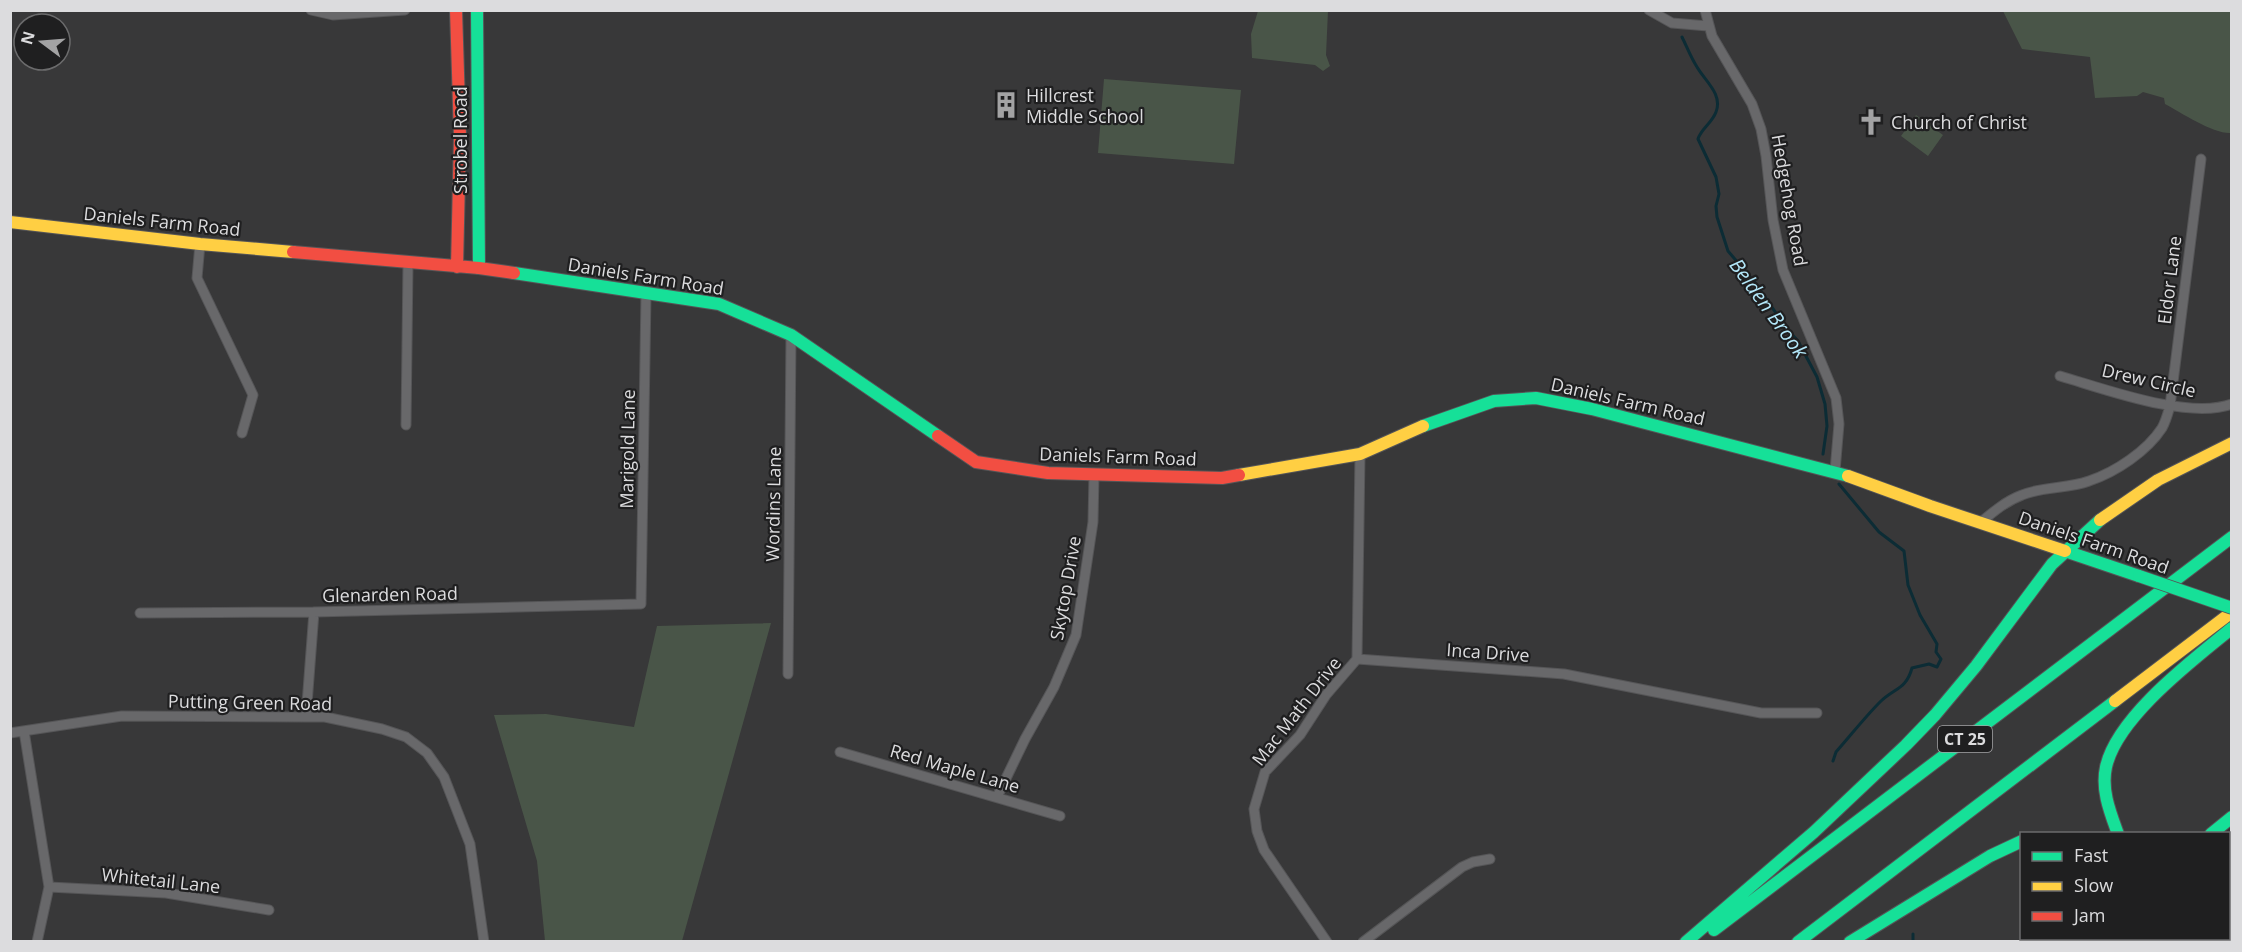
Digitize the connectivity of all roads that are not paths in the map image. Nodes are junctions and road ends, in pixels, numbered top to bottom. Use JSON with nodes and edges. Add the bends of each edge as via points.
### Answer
{"nodes":[{"id":1,"x":310,"y":10,"type":"edge"},
{"id":2,"x":405,"y":10,"type":"edge"},
{"id":3,"x":456,"y":10,"type":"edge"},
{"id":4,"x":477,"y":10,"type":"edge"},
{"id":5,"x":1649,"y":10,"type":"edge"},
{"id":6,"x":1705,"y":10,"type":"edge"},
{"id":7,"x":1708,"y":26,"type":"junction"},
{"id":8,"x":2202,"y":159,"type":"dead end"},
{"id":9,"x":10,"y":222,"type":"edge"},
{"id":10,"x":200,"y":244,"type":"junction"},
{"id":11,"x":408,"y":263,"type":"junction"},
{"id":12,"x":457,"y":267,"type":"junction"},
{"id":13,"x":479,"y":268,"type":"junction"},
{"id":14,"x":646,"y":294,"type":"junction"},
{"id":15,"x":791,"y":335,"type":"junction"},
{"id":16,"x":2060,"y":376,"type":"dead end"},
{"id":17,"x":2232,"y":404,"type":"edge"},
{"id":18,"x":2170,"y":406,"type":"junction"},
{"id":19,"x":406,"y":425,"type":"dead end"},
{"id":20,"x":242,"y":433,"type":"dead end"},
{"id":21,"x":2232,"y":443,"type":"edge"},
{"id":22,"x":1360,"y":454,"type":"junction"},
{"id":23,"x":1835,"y":471,"type":"junction"},
{"id":24,"x":1094,"y":476,"type":"junction"},
{"id":25,"x":1980,"y":523,"type":"junction"},
{"id":26,"x":2232,"y":537,"type":"edge"},
{"id":27,"x":2065,"y":551,"type":"junction"},
{"id":28,"x":641,"y":604,"type":"joint"},
{"id":29,"x":2232,"y":610,"type":"edge"},
{"id":30,"x":314,"y":612,"type":"junction"},
{"id":31,"x":140,"y":613,"type":"dead end"},
{"id":32,"x":2232,"y":628,"type":"edge"},
{"id":33,"x":1358,"y":659,"type":"junction"},
{"id":34,"x":788,"y":674,"type":"dead end"},
{"id":35,"x":1817,"y":712,"type":"dead end"},
{"id":36,"x":306,"y":717,"type":"junction"},
{"id":37,"x":24,"y":731,"type":"junction"},
{"id":38,"x":10,"y":733,"type":"edge"},
{"id":39,"x":840,"y":752,"type":"dead end"},
{"id":40,"x":997,"y":797,"type":"junction"},
{"id":41,"x":1060,"y":816,"type":"dead end"},
{"id":42,"x":2232,"y":817,"type":"edge"},
{"id":43,"x":2117,"y":832,"type":"edge"},
{"id":44,"x":2213,"y":832,"type":"edge"},
{"id":45,"x":2020,"y":842,"type":"edge"},
{"id":46,"x":1490,"y":859,"type":"dead end"},
{"id":47,"x":49,"y":887,"type":"junction"},
{"id":48,"x":269,"y":910,"type":"dead end"},
{"id":49,"x":38,"y":942,"type":"edge"},
{"id":50,"x":484,"y":942,"type":"edge"},
{"id":51,"x":1327,"y":942,"type":"edge"},
{"id":52,"x":1363,"y":942,"type":"edge"},
{"id":53,"x":1686,"y":942,"type":"edge"},
{"id":54,"x":1699,"y":942,"type":"edge"},
{"id":55,"x":1798,"y":942,"type":"edge"},
{"id":56,"x":1850,"y":942,"type":"edge"}],
"edges":[{"from":1,"to":2,"type":"street","via":[[333,15]]},
{"from":3,"to":12,"type":"main road","name":"Strobel Road","via":[[460,136]]},
{"from":4,"to":13,"type":"main road","name":"Strobel Road"},
{"from":5,"to":7,"type":"street","via":[[1672,23]]},
{"from":6,"to":7,"type":"street","name":"Hedgehog Road"},
{"from":7,"to":23,"type":"street","name":"Hedgehog Road","via":[[1752,104],[1761,129],[1784,270],[1836,398],[1839,424]]},
{"from":8,"to":18,"type":"street","name":"Eldor Lane"},
{"from":9,"to":10,"type":"main road","name":"Daniels Farm Road"},
{"from":10,"to":11,"type":"main road","name":"Daniels Farm Road"},
{"from":10,"to":20,"type":"street","via":[[197,278],[253,395]]},
{"from":11,"to":12,"type":"main road","name":"Daniels Farm Road"},
{"from":11,"to":19,"type":"street"},
{"from":12,"to":13,"type":"main road","name":"Daniels Farm Road"},
{"from":13,"to":14,"type":"main road","name":"Daniels Farm Road"},
{"from":14,"to":15,"type":"main road","name":"Daniels Farm Road","via":[[719,304]]},
{"from":14,"to":28,"type":"street","name":"Marigold Lane"},
{"from":15,"to":24,"type":"main road","name":"Daniels Farm Road","via":[[976,462]]},
{"from":15,"to":34,"type":"street","name":"Wordins Lane"},
{"from":16,"to":18,"type":"street","name":"Drew Circle"},
{"from":17,"to":18,"type":"street","name":"Drew Circle","via":[[2200,409]]},
{"from":18,"to":25,"type":"street","name":"Eldor Lane","via":[[2158,434],[2130,459],[2088,482],[2022,495]]},
{"from":21,"to":27,"type":"main road","via":[[2143,488]]},
{"from":22,"to":23,"type":"main road","name":"Daniels Farm Road","via":[[1432,422],[1494,401],[1536,398]]},
{"from":22,"to":24,"type":"main road","name":"Daniels Farm Road","via":[[1222,478]]},
{"from":22,"to":33,"type":"street"},
{"from":23,"to":25,"type":"main road","name":"Daniels Farm Road"},
{"from":24,"to":40,"type":"street","name":"Skytop Drive","via":[[1093,522],[1076,635],[1054,687]]},
{"from":25,"to":27,"type":"main road","name":"Daniels Farm Road"},
{"from":26,"to":54,"type":"main road","number":"CT 25"},
{"from":27,"to":29,"type":"main road","name":"Daniels Farm Road","bridge":true},
{"from":27,"to":53,"type":"main road","via":[[1973,669],[1916,734]]},
{"from":28,"to":30,"type":"street","name":"Glenarden Road"},
{"from":29,"to":55,"type":"main road"},
{"from":30,"to":31,"type":"street","name":"Glenarden Road"},
{"from":30,"to":36,"type":"street"},
{"from":32,"to":43,"type":"main road","via":[[2145,704],[2117,738],[2106,778],[2108,806]]},
{"from":33,"to":35,"type":"street","name":"Inca Drive","via":[[1564,674],[1761,713]]},
{"from":33,"to":51,"type":"street","name":"Mac Math Drive","via":[[1326,695],[1300,735],[1265,772],[1254,809],[1264,850]]},
{"from":36,"to":37,"type":"street","name":"Putting Green Road","via":[[122,716]]},
{"from":36,"to":50,"type":"street","name":"Putting Green Road","via":[[382,729],[406,737],[427,753],[444,777],[470,844]]},
{"from":37,"to":38,"type":"street","name":"Putting Green Road"},
{"from":37,"to":47,"type":"street"},
{"from":39,"to":40,"type":"street","name":"Red Maple Lane"},
{"from":40,"to":41,"type":"street","name":"Red Maple Lane"},
{"from":42,"to":44,"type":"main road"},
{"from":45,"to":56,"type":"main road","via":[[1990,856]]},
{"from":46,"to":52,"type":"street","via":[[1462,867]]},
{"from":47,"to":48,"type":"street","name":"Whitetail Lane","via":[[166,893]]},
{"from":47,"to":49,"type":"street"}]}
